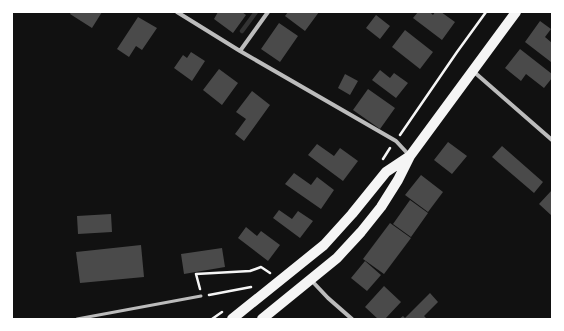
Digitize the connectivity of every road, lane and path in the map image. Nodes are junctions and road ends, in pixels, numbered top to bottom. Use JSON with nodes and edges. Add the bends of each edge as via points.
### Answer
{"nodes":[{"id":1,"x":177,"y":12,"type":"edge"},
{"id":2,"x":268,"y":12,"type":"edge"},
{"id":3,"x":486,"y":12,"type":"edge"},
{"id":4,"x":516,"y":12,"type":"edge"},
{"id":5,"x":240,"y":51,"type":"junction"},
{"id":6,"x":473,"y":71,"type":"junction"},
{"id":7,"x":552,"y":140,"type":"edge"},
{"id":8,"x":396,"y":142,"type":"junction"},
{"id":9,"x":410,"y":156,"type":"junction"},
{"id":10,"x":382,"y":160,"type":"dead end"},
{"id":11,"x":270,"y":273,"type":"dead end"},
{"id":12,"x":198,"y":280,"type":"dead end"},
{"id":13,"x":311,"y":280,"type":"junction"},
{"id":14,"x":258,"y":286,"type":"dead end"},
{"id":15,"x":201,"y":296,"type":"joint"},
{"id":16,"x":77,"y":319,"type":"edge"},
{"id":17,"x":232,"y":319,"type":"edge"},
{"id":18,"x":262,"y":319,"type":"edge"},
{"id":19,"x":352,"y":319,"type":"edge"}],
"edges":[{"from":1,"to":5,"type":"street"},
{"from":2,"to":5,"type":"street"},
{"from":3,"to":8,"type":"path"},
{"from":4,"to":6,"type":"main road"},
{"from":5,"to":8,"type":"street"},
{"from":6,"to":7,"type":"street"},
{"from":6,"to":9,"type":"main road"},
{"from":8,"to":9,"type":"street"},
{"from":8,"to":10,"type":"path"},
{"from":9,"to":13,"type":"main road","via":[[381,207],[337,258]]},
{"from":9,"to":17,"type":"main road","via":[[386,172],[324,245]]},
{"from":11,"to":12,"type":"path","via":[[261,267],[250,271],[196,274]]},
{"from":13,"to":18,"type":"main road"},
{"from":13,"to":19,"type":"street"},
{"from":14,"to":15,"type":"path"},
{"from":15,"to":16,"type":"lane"}]}
